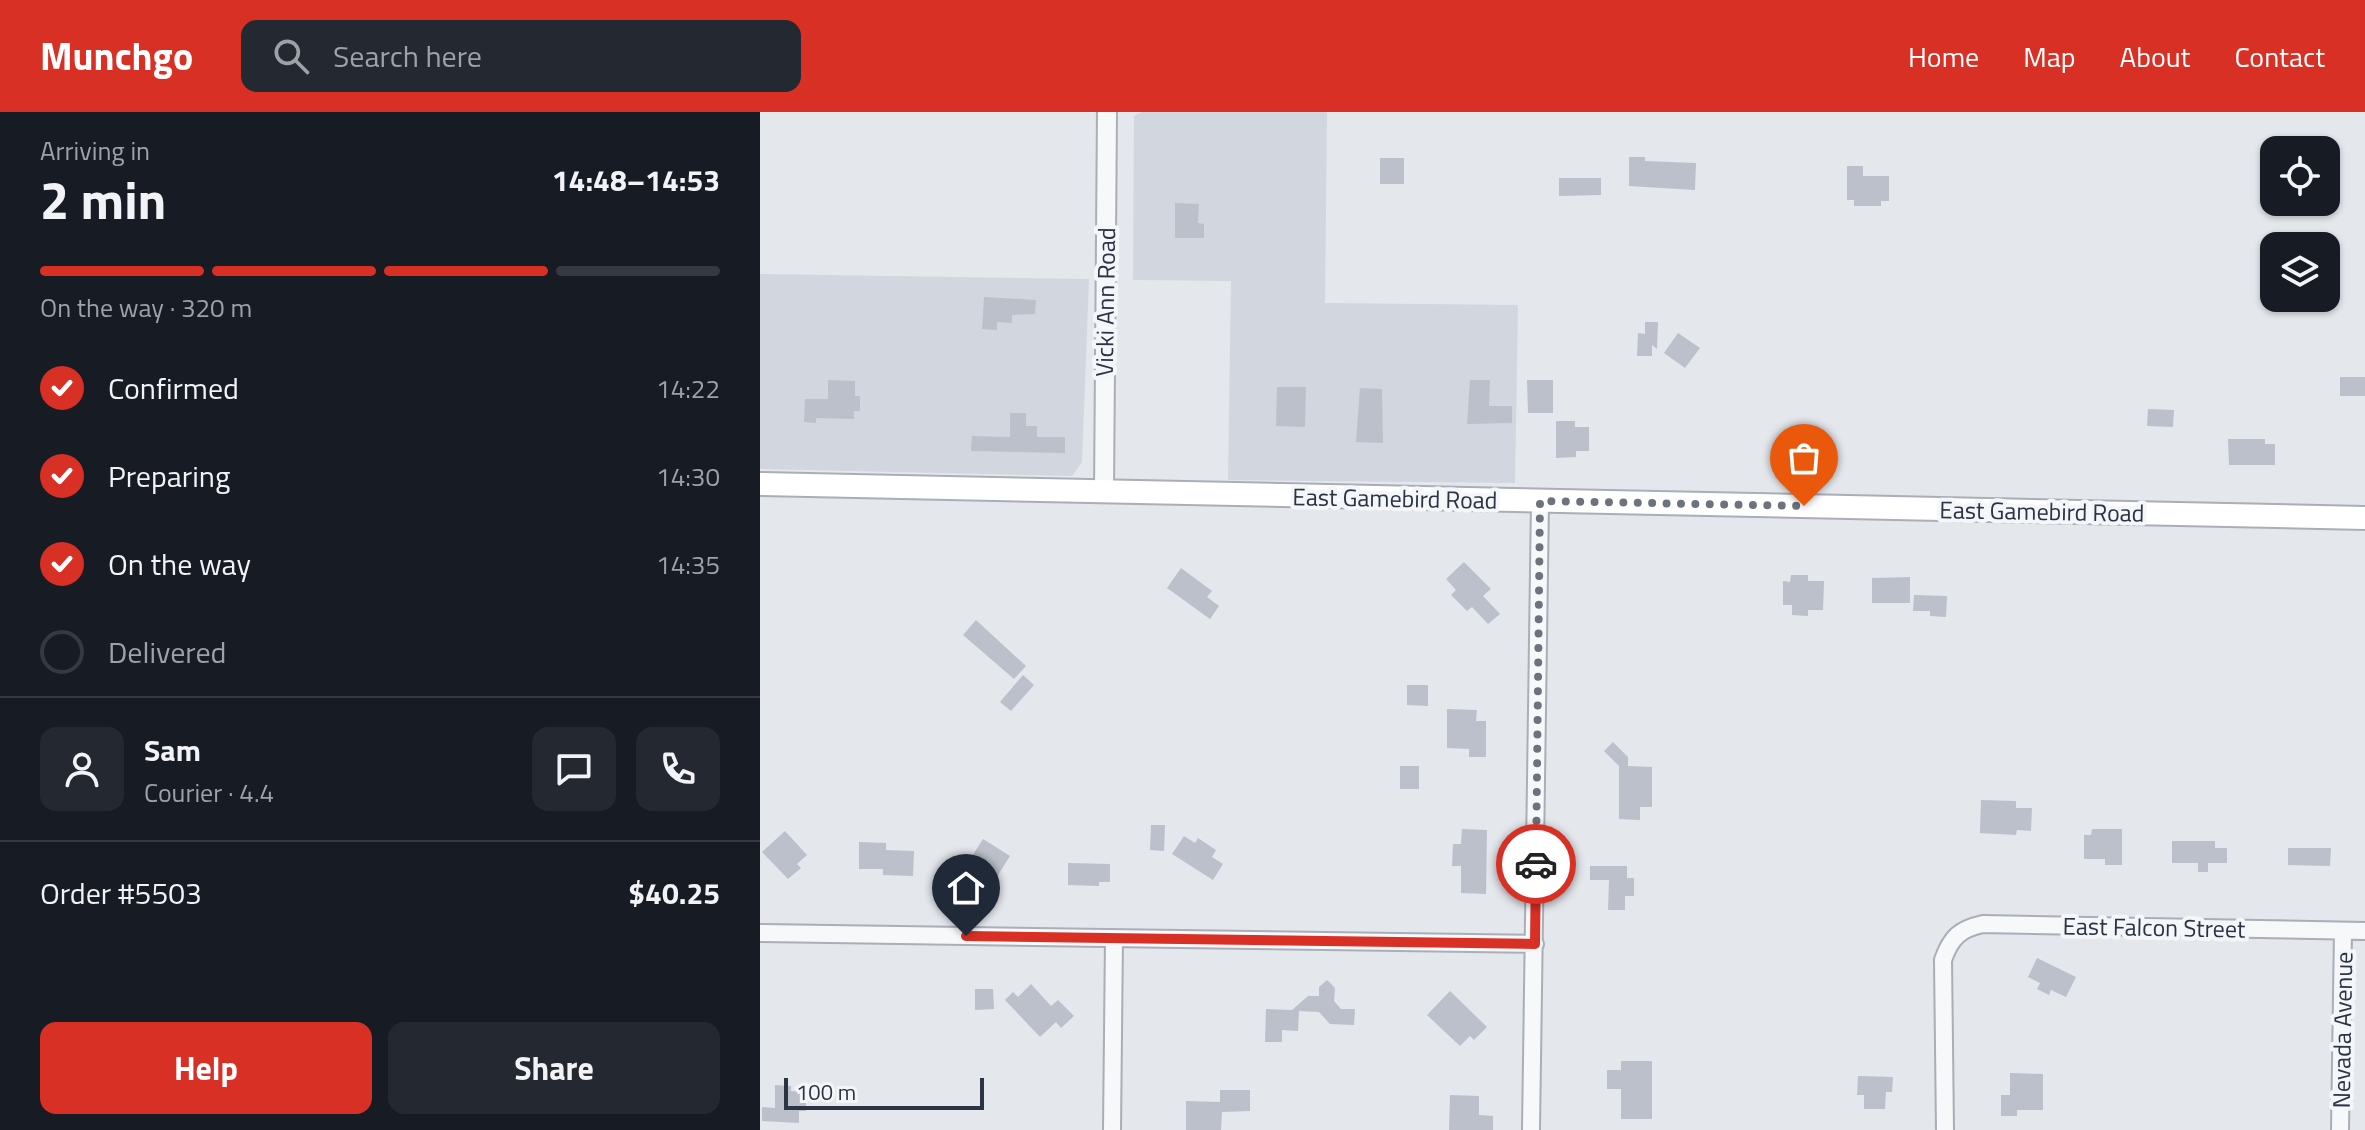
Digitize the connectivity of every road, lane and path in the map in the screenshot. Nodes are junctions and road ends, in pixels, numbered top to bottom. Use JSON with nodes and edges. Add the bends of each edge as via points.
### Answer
{"nodes":[{"id":1,"x":1107,"y":112,"type":"edge"},
{"id":2,"x":760,"y":484,"type":"edge"},
{"id":3,"x":1104,"y":492,"type":"junction"},
{"id":4,"x":1540,"y":501,"type":"junction"},
{"id":5,"x":2365,"y":518,"type":"edge"},
{"id":6,"x":2343,"y":931,"type":"junction"},
{"id":7,"x":2365,"y":931,"type":"edge"},
{"id":8,"x":760,"y":933,"type":"edge"},
{"id":9,"x":1114,"y":938,"type":"junction"},
{"id":10,"x":1535,"y":944,"type":"junction"},
{"id":11,"x":1112,"y":1130,"type":"edge"},
{"id":12,"x":1531,"y":1130,"type":"edge"},
{"id":13,"x":1945,"y":1130,"type":"edge"},
{"id":14,"x":2340,"y":1130,"type":"edge"}],
"edges":[{"from":1,"to":3,"type":"street","name":"Vicki Ann Road"},
{"from":2,"to":3,"type":"main road","name":"East Gamebird Road"},
{"from":3,"to":4,"type":"main road","name":"East Gamebird Road"},
{"from":4,"to":5,"type":"main road","name":"East Gamebird Road"},
{"from":4,"to":10,"type":"street"},
{"from":6,"to":7,"type":"street","name":"East Falcon Street"},
{"from":6,"to":13,"type":"street","name":"East Falcon Street","via":[[1983,924],[1966,928],[1949,942],[1943,960]]},
{"from":6,"to":14,"type":"street","name":"Nevada Avenue"},
{"from":8,"to":9,"type":"street"},
{"from":9,"to":10,"type":"street"},
{"from":9,"to":11,"type":"street"},
{"from":10,"to":12,"type":"street"}]}
